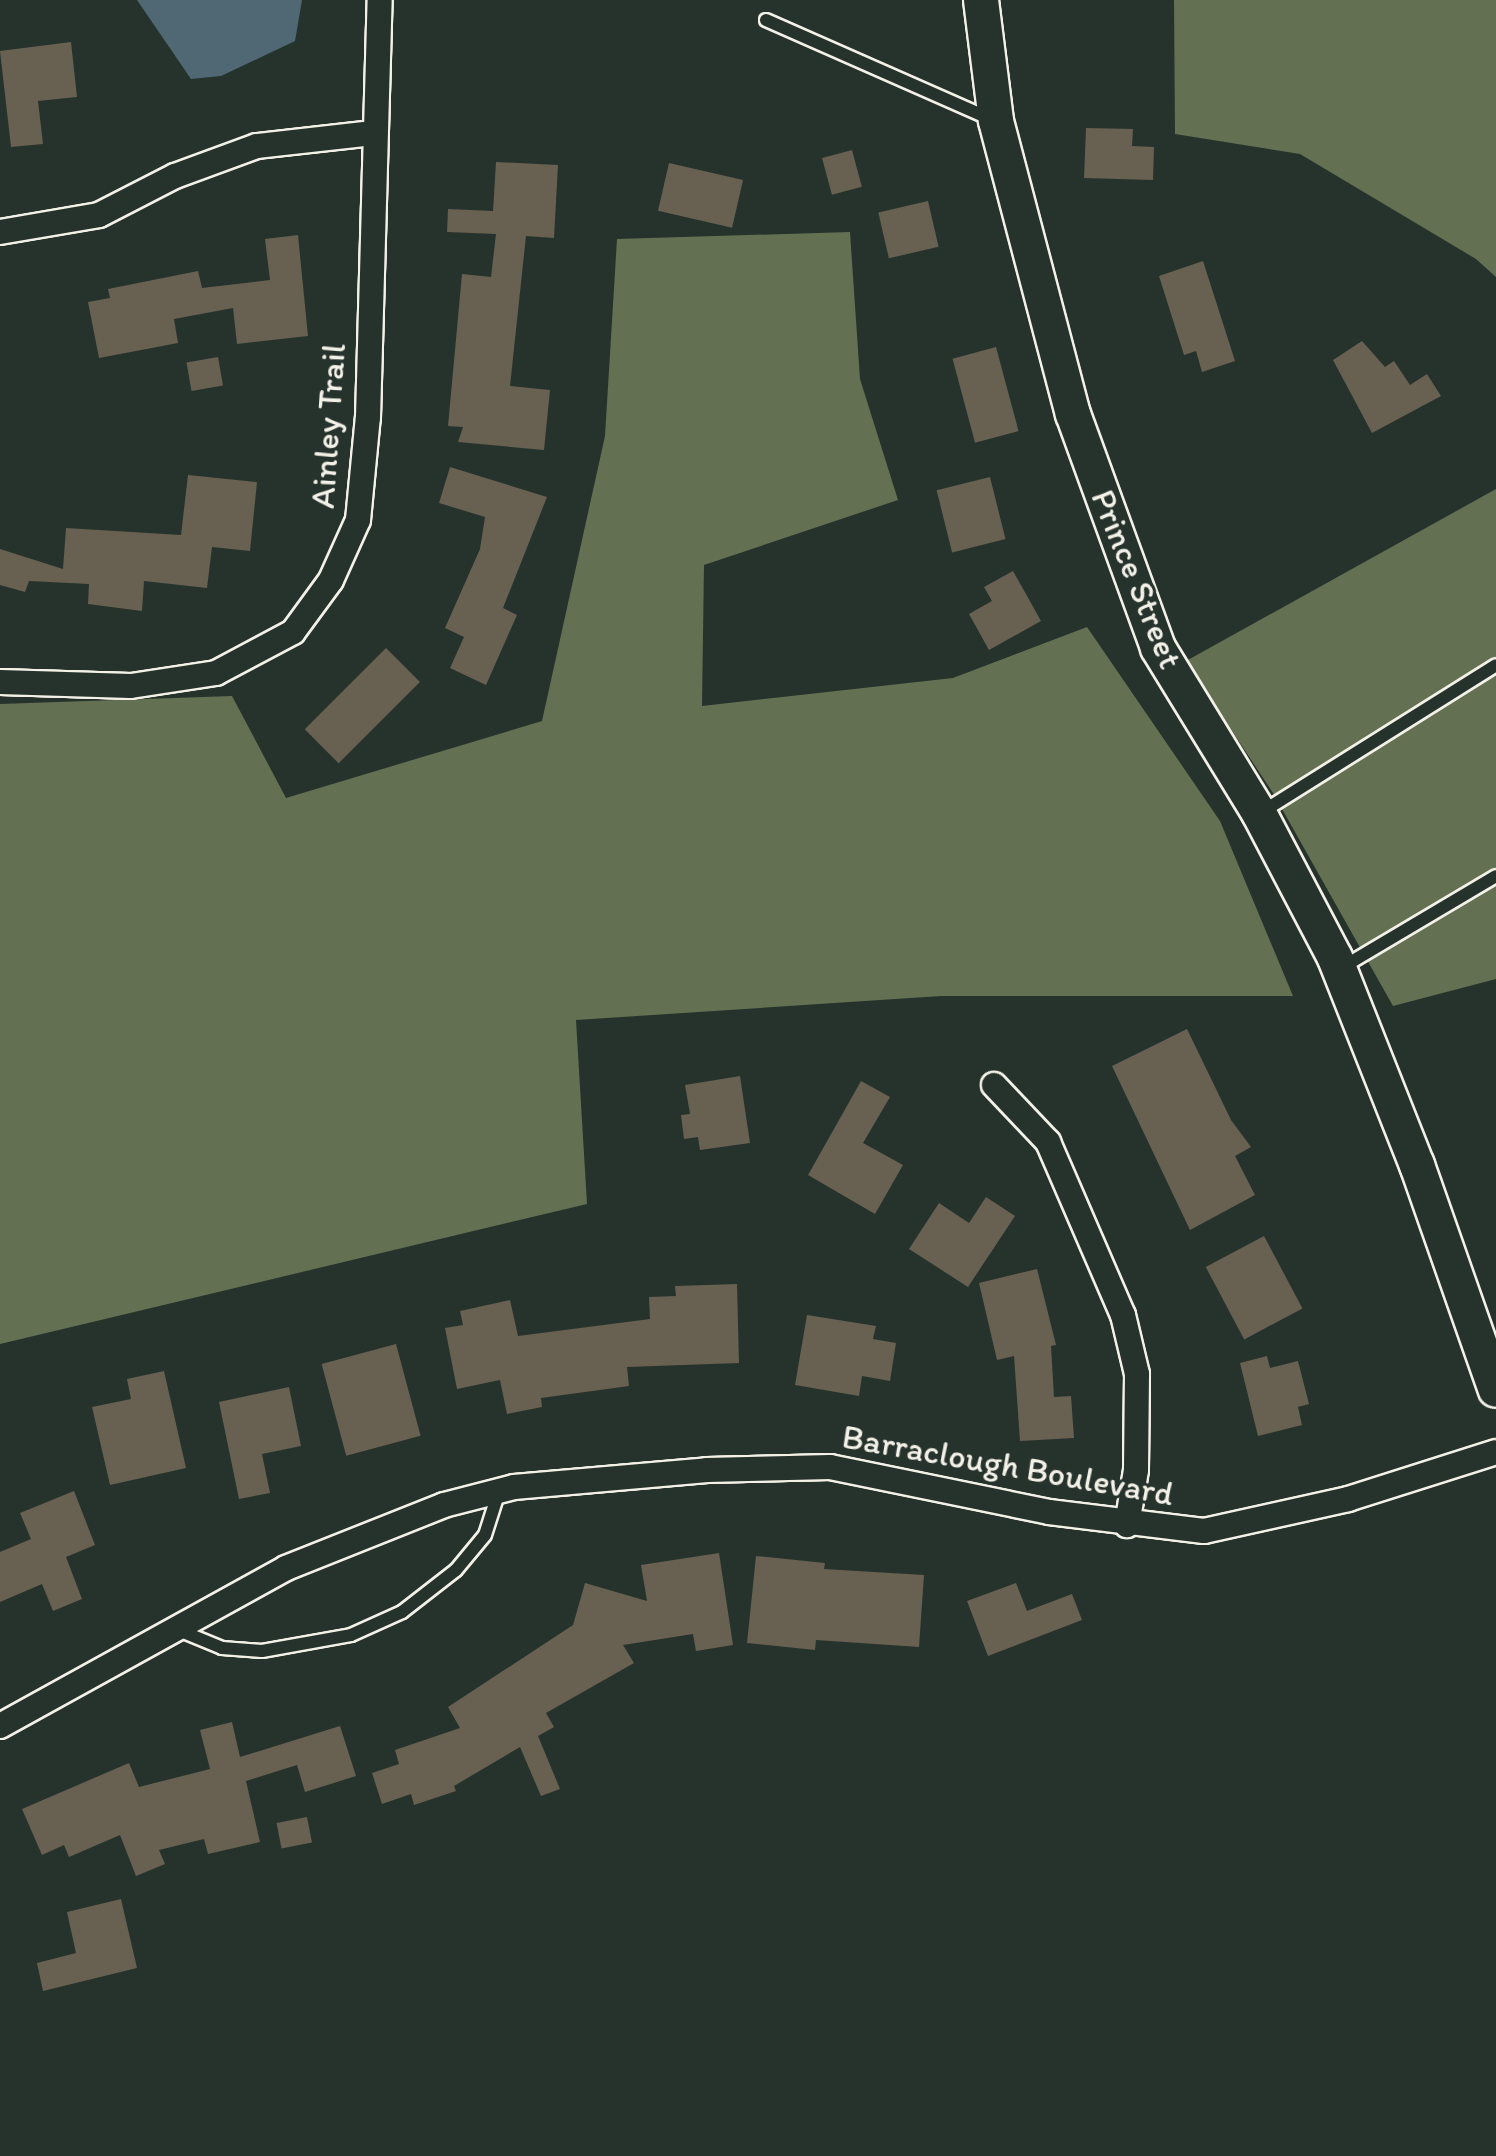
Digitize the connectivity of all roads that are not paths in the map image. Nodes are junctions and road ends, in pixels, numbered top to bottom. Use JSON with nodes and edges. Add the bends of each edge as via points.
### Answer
{"nodes":[{"id":1,"x":380,"y":0,"type":"edge"},
{"id":2,"x":981,"y":0,"type":"edge"},
{"id":3,"x":766,"y":20,"type":"dead end"},
{"id":4,"x":996,"y":121,"type":"junction"},
{"id":5,"x":372,"y":133,"type":"junction"},
{"id":6,"x":0,"y":232,"type":"edge"},
{"id":7,"x":1496,"y":665,"type":"edge"},
{"id":8,"x":0,"y":682,"type":"edge"},
{"id":9,"x":1259,"y":813,"type":"junction"},
{"id":10,"x":1496,"y":876,"type":"edge"},
{"id":11,"x":1339,"y":969,"type":"junction"},
{"id":12,"x":994,"y":1085,"type":"dead end"},
{"id":13,"x":1496,"y":1390,"type":"edge"},
{"id":14,"x":1496,"y":1452,"type":"edge"},
{"id":15,"x":499,"y":1491,"type":"junction"},
{"id":16,"x":1127,"y":1525,"type":"junction"},
{"id":17,"x":176,"y":1629,"type":"junction"},
{"id":18,"x":0,"y":1726,"type":"edge"}],
"edges":[{"from":1,"to":5,"type":"street","name":"Ainley Trail"},
{"from":2,"to":4,"type":"street","name":"Prince Street"},
{"from":3,"to":4,"type":"lane"},
{"from":4,"to":9,"type":"street","name":"Prince Street","via":[[1073,414],[1158,648]]},
{"from":5,"to":6,"type":"street","via":[[257,146],[175,176],[99,215]]},
{"from":5,"to":8,"type":"street","name":"Ainley Trail","via":[[368,417],[358,520],[331,580],[293,632],[216,673],[131,686]]},
{"from":7,"to":9,"type":"lane"},
{"from":9,"to":11,"type":"street","name":"Prince Street"},
{"from":10,"to":11,"type":"lane"},
{"from":11,"to":13,"type":"street","name":"Prince Street","via":[[1417,1165]]},
{"from":12,"to":16,"type":"street","via":[[1048,1142],[1123,1315],[1137,1374],[1136,1470]]},
{"from":14,"to":16,"type":"street","name":"Barraclough Boulevard","via":[[1348,1499],[1204,1531]]},
{"from":15,"to":16,"type":"street","name":"Barraclough Boulevard","via":[[707,1470],[830,1467]]},
{"from":15,"to":17,"type":"street","name":"Barraclough Boulevard","via":[[444,1505],[286,1568]]},
{"from":15,"to":17,"type":"lane","via":[[485,1535],[456,1570],[402,1612],[351,1635],[262,1651],[222,1648]]},
{"from":17,"to":18,"type":"street","name":"Barraclough Boulevard"}]}
